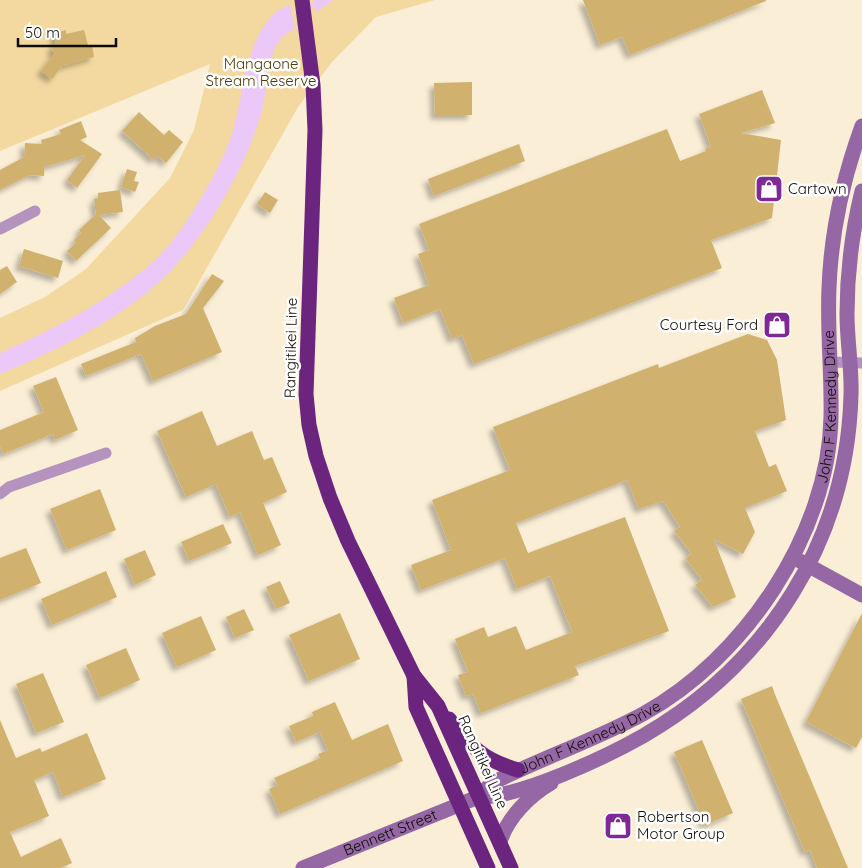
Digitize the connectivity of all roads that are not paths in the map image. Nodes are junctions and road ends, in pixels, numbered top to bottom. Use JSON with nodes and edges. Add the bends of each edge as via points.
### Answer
{"nodes":[{"id":1,"x":302,"y":0,"type":"edge"},
{"id":2,"x":862,"y":126,"type":"edge"},
{"id":3,"x":862,"y":191,"type":"edge"},
{"id":4,"x":35,"y":211,"type":"dead end"},
{"id":5,"x":0,"y":229,"type":"edge"},
{"id":6,"x":831,"y":362,"type":"junction"},
{"id":7,"x":856,"y":363,"type":"edge"},
{"id":8,"x":106,"y":453,"type":"dead end"},
{"id":9,"x":0,"y":494,"type":"edge"},
{"id":10,"x":792,"y":557,"type":"junction"},
{"id":11,"x":808,"y":566,"type":"junction"},
{"id":12,"x":862,"y":595,"type":"edge"},
{"id":13,"x":414,"y":676,"type":"junction"},
{"id":14,"x":438,"y":706,"type":"junction"},
{"id":15,"x":616,"y":727,"type":"junction"},
{"id":16,"x":623,"y":746,"type":"junction"},
{"id":17,"x":576,"y":768,"type":"junction"},
{"id":18,"x":518,"y":770,"type":"junction"},
{"id":19,"x":478,"y":797,"type":"junction"},
{"id":20,"x":459,"y":804,"type":"junction"},
{"id":21,"x":500,"y":842,"type":"junction"},
{"id":22,"x":303,"y":868,"type":"edge"},
{"id":23,"x":488,"y":868,"type":"edge"},
{"id":24,"x":512,"y":868,"type":"edge"}],
"edges":[{"from":1,"to":13,"type":"highway","name":"Rangitikei Line","via":[[315,130],[306,351],[309,426],[330,498]]},
{"from":2,"to":6,"type":"main road","name":"John F Kennedy Drive","via":[[843,187],[831,259]]},
{"from":3,"to":7,"type":"main road","name":"John F Kennedy Drive","via":[[848,276]]},
{"from":4,"to":5,"type":"street"},
{"from":6,"to":7,"type":"street"},
{"from":6,"to":10,"type":"main road","name":"John F Kennedy Drive","via":[[831,420],[825,461],[814,504]]},
{"from":7,"to":11,"type":"main road","name":"John F Kennedy Drive","via":[[843,468],[828,523]]},
{"from":8,"to":9,"type":"street","via":[[9,486]]},
{"from":10,"to":11,"type":"main road"},
{"from":10,"to":15,"type":"main road","name":"John F Kennedy Drive","via":[[756,616],[711,664],[672,696]]},
{"from":11,"to":12,"type":"main road"},
{"from":11,"to":16,"type":"main road","name":"John F Kennedy Drive","via":[[775,621],[725,677],[687,708]]},
{"from":13,"to":14,"type":"highway","name":"Rangitikei Line"},
{"from":13,"to":20,"type":"highway","name":"Rangitikei Line","via":[[416,706]]},
{"from":14,"to":18,"type":"highway","via":[[481,755]]},
{"from":14,"to":19,"type":"highway","name":"Rangitikei Line"},
{"from":15,"to":16,"type":"main road"},
{"from":15,"to":18,"type":"main road","name":"John F Kennedy Drive"},
{"from":16,"to":17,"type":"main road","name":"John F Kennedy Drive"},
{"from":17,"to":19,"type":"main road","name":"John F Kennedy Drive","via":[[502,796]]},
{"from":17,"to":21,"type":"main road","via":[[543,787],[516,812]]},
{"from":18,"to":19,"type":"main road","name":"John F Kennedy Drive","via":[[492,783]]},
{"from":19,"to":20,"type":"main road","name":"Bennett Street"},
{"from":19,"to":21,"type":"highway","name":"Rangitikei Line"},
{"from":20,"to":22,"type":"main road","name":"Bennett Street"},
{"from":20,"to":23,"type":"highway","name":"Rangitikei Line"},
{"from":21,"to":24,"type":"highway","name":"Rangitikei Line"}]}
